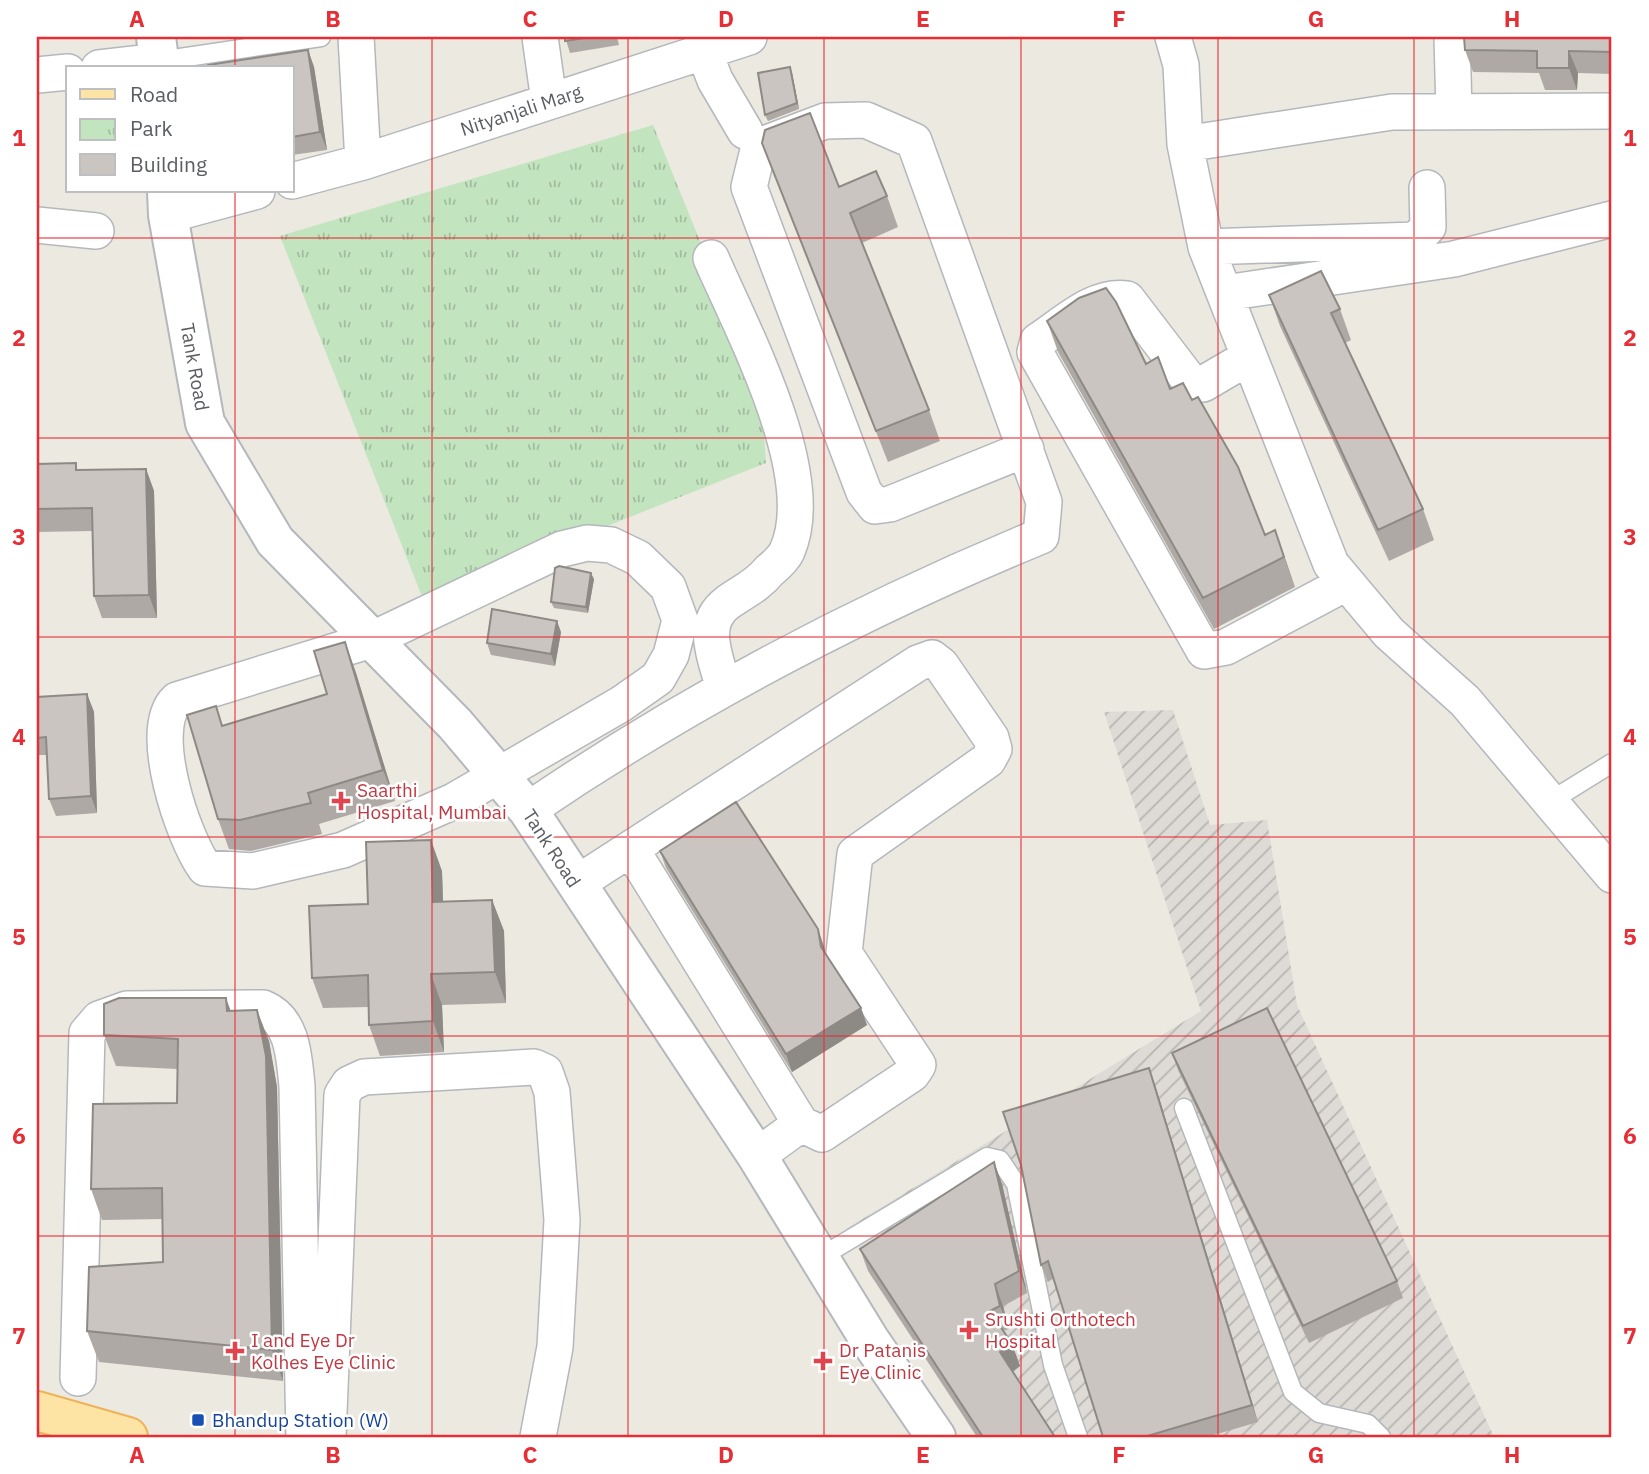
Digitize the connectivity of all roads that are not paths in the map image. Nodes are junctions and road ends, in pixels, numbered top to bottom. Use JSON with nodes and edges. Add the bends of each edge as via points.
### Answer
{"nodes":[{"id":1,"x":321,"y":37,"type":"edge"},
{"id":2,"x":356,"y":37,"type":"edge"},
{"id":3,"x":540,"y":37,"type":"edge"},
{"id":4,"x":749,"y":37,"type":"edge"},
{"id":5,"x":1173,"y":37,"type":"edge"},
{"id":6,"x":1452,"y":37,"type":"edge"},
{"id":7,"x":657,"y":51,"type":"edge"},
{"id":8,"x":704,"y":51,"type":"junction"},
{"id":9,"x":159,"y":55,"type":"edge"},
{"id":10,"x":108,"y":66,"type":"edge"},
{"id":11,"x":66,"y":72,"type":"edge"},
{"id":12,"x":37,"y":75,"type":"edge"},
{"id":13,"x":549,"y":101,"type":"junction"},
{"id":14,"x":1612,"y":111,"type":"edge"},
{"id":15,"x":1454,"y":112,"type":"junction"},
{"id":16,"x":745,"y":131,"type":"dead end"},
{"id":17,"x":1185,"y":144,"type":"junction"},
{"id":18,"x":363,"y":162,"type":"junction"},
{"id":19,"x":294,"y":180,"type":"edge"},
{"id":20,"x":1427,"y":188,"type":"dead end"},
{"id":21,"x":250,"y":192,"type":"edge"},
{"id":22,"x":168,"y":203,"type":"edge"},
{"id":23,"x":1612,"y":219,"type":"edge"},
{"id":24,"x":37,"y":225,"type":"edge"},
{"id":25,"x":96,"y":231,"type":"dead end"},
{"id":26,"x":1206,"y":247,"type":"junction"},
{"id":27,"x":711,"y":258,"type":"dead end"},
{"id":28,"x":1224,"y":293,"type":"junction"},
{"id":29,"x":1250,"y":356,"type":"junction"},
{"id":30,"x":1026,"y":449,"type":"junction"},
{"id":31,"x":1346,"y":583,"type":"junction"},
{"id":32,"x":372,"y":640,"type":"junction"},
{"id":33,"x":723,"y":686,"type":"junction"},
{"id":34,"x":1612,"y":764,"type":"edge"},
{"id":35,"x":500,"y":776,"type":"junction"},
{"id":36,"x":1549,"y":802,"type":"junction"},
{"id":37,"x":528,"y":810,"type":"junction"},
{"id":38,"x":631,"y":849,"type":"junction"},
{"id":39,"x":1612,"y":875,"type":"edge"},
{"id":40,"x":576,"y":884,"type":"junction"},
{"id":41,"x":1184,"y":1108,"type":"edge"},
{"id":42,"x":801,"y":1124,"type":"junction"},
{"id":43,"x":757,"y":1156,"type":"junction"},
{"id":44,"x":819,"y":1258,"type":"junction"},
{"id":45,"x":78,"y":1378,"type":"dead end"},
{"id":46,"x":37,"y":1410,"type":"edge"},
{"id":47,"x":128,"y":1437,"type":"edge"},
{"id":48,"x":304,"y":1437,"type":"edge"},
{"id":49,"x":328,"y":1437,"type":"edge"},
{"id":50,"x":538,"y":1437,"type":"edge"},
{"id":51,"x":936,"y":1437,"type":"edge"},
{"id":52,"x":1078,"y":1437,"type":"edge"},
{"id":53,"x":1381,"y":1437,"type":"edge"}],
"edges":[{"from":1,"to":9,"type":"lane"},
{"from":2,"to":18,"type":"street"},
{"from":3,"to":13,"type":"street"},
{"from":4,"to":8,"type":"street","name":"Nityanjali Marg"},
{"from":5,"to":17,"type":"street","via":[[1181,65]]},
{"from":6,"to":15,"type":"street"},
{"from":7,"to":8,"type":"street","name":"Nityanjali Marg"},
{"from":7,"to":13,"type":"street","name":"Nityanjali Marg"},
{"from":8,"to":16,"type":"street"},
{"from":9,"to":10,"type":"street"},
{"from":11,"to":12,"type":"street"},
{"from":13,"to":18,"type":"street","name":"Nityanjali Marg"},
{"from":14,"to":15,"type":"street"},
{"from":15,"to":17,"type":"street","via":[[1392,112]]},
{"from":17,"to":26,"type":"street"},
{"from":18,"to":19,"type":"street","name":"Nityanjali Marg"},
{"from":20,"to":26,"type":"street","via":[[1428,227],[1416,240]]},
{"from":21,"to":22,"type":"street"},
{"from":22,"to":32,"type":"street","name":"Tank Road","via":[[205,423],[275,541]]},
{"from":23,"to":28,"type":"street","via":[[1454,260]]},
{"from":24,"to":25,"type":"street"},
{"from":26,"to":28,"type":"street"},
{"from":27,"to":33,"type":"street","via":[[771,401],[790,455],[794,484],[786,552],[759,583],[725,604],[712,620],[711,641]]},
{"from":28,"to":29,"type":"street"},
{"from":29,"to":31,"type":"street","via":[[1331,564]]},
{"from":29,"to":31,"type":"street","via":[[1203,383],[1192,384],[1127,299],[1117,298],[1102,299],[1038,341],[1035,352],[1204,651],[1226,647]]},
{"from":30,"to":30,"type":"street","via":[[914,141],[866,120],[825,121],[759,146],[749,187],[864,492],[875,506]]},
{"from":30,"to":33,"type":"street","via":[[1044,502],[1041,536],[943,576]]},
{"from":31,"to":36,"type":"street","via":[[1390,634],[1465,701]]},
{"from":32,"to":35,"type":"street","name":"Tank Road"},
{"from":32,"to":35,"type":"street","via":[[572,544],[611,545],[656,573],[668,587],[680,620],[671,655],[658,678]]},
{"from":32,"to":35,"type":"street","via":[[177,700],[169,708],[166,747],[174,797],[192,851],[205,868],[253,871],[343,850]]},
{"from":33,"to":37,"type":"street"},
{"from":34,"to":36,"type":"lane"},
{"from":35,"to":37,"type":"street","name":"Tank Road"},
{"from":36,"to":39,"type":"street"},
{"from":37,"to":40,"type":"street","name":"Tank Road"},
{"from":38,"to":40,"type":"street"},
{"from":38,"to":42,"type":"street"},
{"from":38,"to":42,"type":"street","via":[[932,658],[991,738],[994,749],[988,760],[855,854],[844,953],[918,1065],[912,1074],[822,1134]]},
{"from":40,"to":43,"type":"street","name":"Tank Road"},
{"from":41,"to":53,"type":"lane","via":[[1293,1392],[1319,1413],[1368,1424]]},
{"from":42,"to":43,"type":"street"},
{"from":43,"to":44,"type":"street","name":"Tank Road"},
{"from":44,"to":51,"type":"street","name":"Tank Road"},
{"from":44,"to":52,"type":"lane","via":[[987,1157],[1000,1160],[1016,1184],[1053,1365]]},
{"from":45,"to":48,"type":"street","via":[[87,1033],[99,1019],[127,1009],[262,1009],[276,1013],[285,1028],[293,1049],[297,1086]]},
{"from":46,"to":47,"type":"main road"},
{"from":49,"to":50,"type":"street","via":[[342,1095],[349,1084],[364,1077],[534,1068],[545,1072],[552,1092],[562,1220],[555,1347]]}]}
